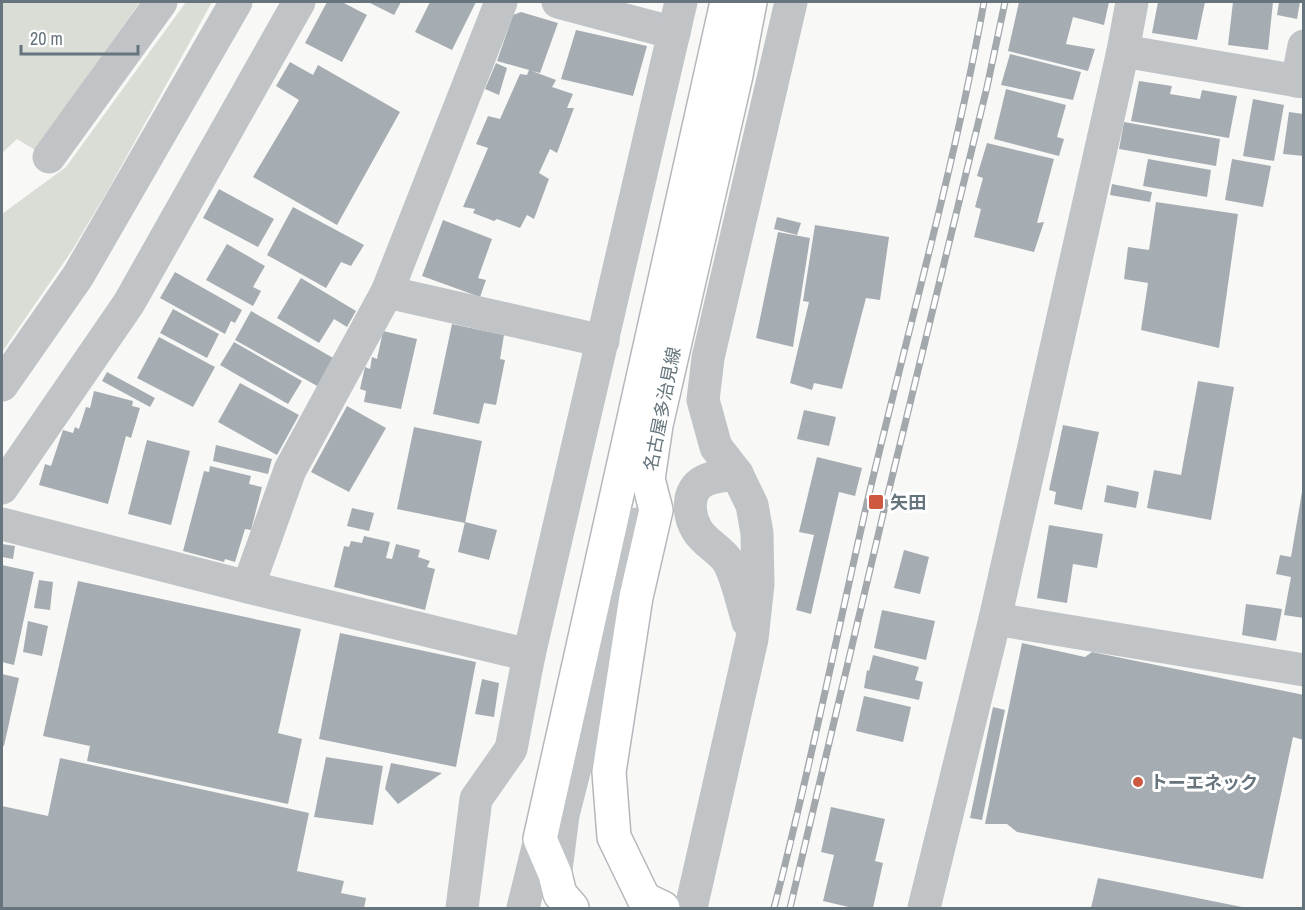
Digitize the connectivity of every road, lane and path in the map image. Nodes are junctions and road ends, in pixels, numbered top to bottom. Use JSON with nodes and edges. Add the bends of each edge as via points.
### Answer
{"nodes":[{"id":1,"x":160,"y":2,"type":"edge"},
{"id":2,"x":236,"y":2,"type":"edge"},
{"id":3,"x":299,"y":2,"type":"edge"},
{"id":4,"x":501,"y":2,"type":"edge"},
{"id":5,"x":558,"y":2,"type":"edge"},
{"id":6,"x":681,"y":2,"type":"edge"},
{"id":7,"x":727,"y":2,"type":"edge"},
{"id":8,"x":750,"y":2,"type":"edge"},
{"id":9,"x":791,"y":2,"type":"edge"},
{"id":10,"x":1132,"y":2,"type":"edge"},
{"id":11,"x":674,"y":33,"type":"junction"},
{"id":12,"x":1304,"y":46,"type":"edge"},
{"id":13,"x":1123,"y":51,"type":"junction"},
{"id":14,"x":1300,"y":81,"type":"edge"},
{"id":15,"x":49,"y":157,"type":"dead end"},
{"id":16,"x":387,"y":292,"type":"junction"},
{"id":17,"x":603,"y":341,"type":"junction"},
{"id":18,"x":2,"y":385,"type":"edge"},
{"id":19,"x":736,"y":474,"type":"junction"},
{"id":20,"x":648,"y":479,"type":"junction"},
{"id":21,"x":2,"y":488,"type":"edge"},
{"id":22,"x":2,"y":524,"type":"edge"},
{"id":23,"x":248,"y":587,"type":"junction"},
{"id":24,"x":995,"y":619,"type":"junction"},
{"id":25,"x":752,"y":639,"type":"junction"},
{"id":26,"x":529,"y":655,"type":"junction"},
{"id":27,"x":1304,"y":670,"type":"edge"},
{"id":28,"x":540,"y":839,"type":"junction"},
{"id":29,"x":555,"y":874,"type":"junction"},
{"id":30,"x":462,"y":909,"type":"edge"},
{"id":31,"x":523,"y":909,"type":"edge"},
{"id":32,"x":552,"y":909,"type":"edge"},
{"id":33,"x":572,"y":909,"type":"edge"},
{"id":34,"x":663,"y":909,"type":"edge"},
{"id":35,"x":691,"y":909,"type":"edge"},
{"id":36,"x":924,"y":909,"type":"edge"}],
"edges":[{"from":1,"to":15,"type":"street"},
{"from":2,"to":18,"type":"street","via":[[78,276]]},
{"from":3,"to":21,"type":"street","via":[[129,303]]},
{"from":4,"to":16,"type":"street"},
{"from":5,"to":11,"type":"street"},
{"from":6,"to":11,"type":"street"},
{"from":7,"to":28,"type":"main road","name":"名古屋多治見線"},
{"from":8,"to":20,"type":"main road","name":"名古屋多治見線","via":[[656,425]]},
{"from":9,"to":19,"type":"street","via":[[708,358],[703,400],[716,447]]},
{"from":10,"to":13,"type":"street"},
{"from":11,"to":17,"type":"street"},
{"from":12,"to":14,"type":"street"},
{"from":13,"to":14,"type":"street"},
{"from":13,"to":24,"type":"street"},
{"from":16,"to":17,"type":"street"},
{"from":16,"to":23,"type":"street","via":[[290,470]]},
{"from":17,"to":26,"type":"street"},
{"from":19,"to":25,"type":"street","via":[[752,505],[757,533],[758,584]]},
{"from":19,"to":25,"type":"street","via":[[702,482],[692,494],[689,511],[698,532],[728,561]]},
{"from":20,"to":29,"type":"street","via":[[563,815]]},
{"from":20,"to":34,"type":"main road","name":"名古屋多治見線","via":[[656,510],[636,597],[609,772],[614,837],[644,899]]},
{"from":22,"to":23,"type":"street"},
{"from":23,"to":26,"type":"street"},
{"from":24,"to":27,"type":"street"},
{"from":24,"to":36,"type":"street"},
{"from":25,"to":35,"type":"street"},
{"from":26,"to":30,"type":"street","via":[[510,749],[476,799]]},
{"from":28,"to":29,"type":"main road"},
{"from":28,"to":31,"type":"street"},
{"from":29,"to":32,"type":"street"},
{"from":29,"to":33,"type":"main road","via":[[560,894]]}]}
